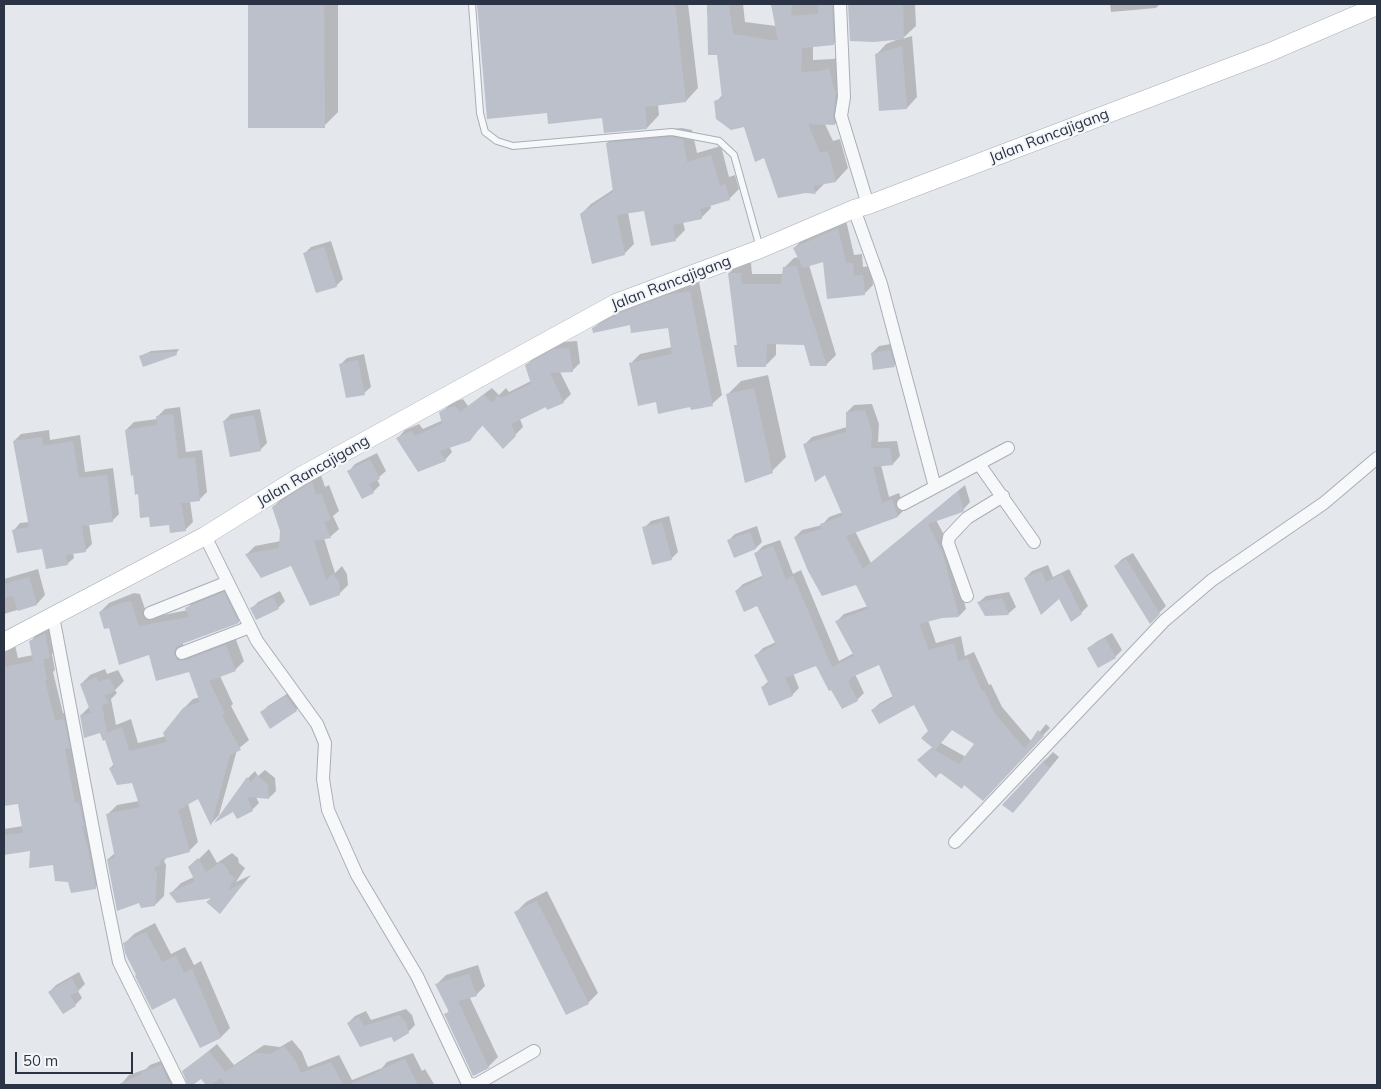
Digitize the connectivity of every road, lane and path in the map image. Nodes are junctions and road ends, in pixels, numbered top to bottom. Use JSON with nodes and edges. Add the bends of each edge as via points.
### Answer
{"nodes":[{"id":1,"x":472,"y":4,"type":"edge"},
{"id":2,"x":840,"y":4,"type":"edge"},
{"id":3,"x":1377,"y":6,"type":"edge"},
{"id":4,"x":861,"y":207,"type":"junction"},
{"id":5,"x":760,"y":249,"type":"junction"},
{"id":6,"x":1008,"y":448,"type":"dead end"},
{"id":7,"x":1377,"y":458,"type":"edge"},
{"id":8,"x":979,"y":464,"type":"junction"},
{"id":9,"x":935,"y":487,"type":"junction"},
{"id":10,"x":1003,"y":496,"type":"junction"},
{"id":11,"x":903,"y":504,"type":"dead end"},
{"id":12,"x":205,"y":536,"type":"junction"},
{"id":13,"x":1034,"y":542,"type":"dead end"},
{"id":14,"x":228,"y":582,"type":"junction"},
{"id":15,"x":967,"y":596,"type":"dead end"},
{"id":16,"x":150,"y":613,"type":"dead end"},
{"id":17,"x":52,"y":616,"type":"junction"},
{"id":18,"x":250,"y":627,"type":"junction"},
{"id":19,"x":4,"y":642,"type":"edge"},
{"id":20,"x":182,"y":652,"type":"dead end"},
{"id":21,"x":955,"y":842,"type":"dead end"},
{"id":22,"x":534,"y":1051,"type":"dead end"},
{"id":23,"x":180,"y":1085,"type":"edge"}],
"edges":[{"from":1,"to":5,"type":"lane","via":[[480,113],[485,132],[497,141],[513,146],[672,132],[720,141],[734,155]]},
{"from":2,"to":4,"type":"street","via":[[844,97],[841,116]]},
{"from":3,"to":4,"type":"main road","name":"Jalan Rancajigang","via":[[1270,52]]},
{"from":4,"to":5,"type":"main road","name":"Jalan Rancajigang"},
{"from":4,"to":9,"type":"street"},
{"from":5,"to":12,"type":"main road","name":"Jalan Rancajigang","via":[[616,303],[584,319],[301,476]]},
{"from":6,"to":8,"type":"street"},
{"from":7,"to":21,"type":"street","via":[[1324,503],[1212,580],[1164,621]]},
{"from":8,"to":9,"type":"street"},
{"from":8,"to":10,"type":"street"},
{"from":9,"to":11,"type":"street"},
{"from":10,"to":13,"type":"street"},
{"from":10,"to":15,"type":"street","via":[[967,518],[949,536],[948,543]]},
{"from":12,"to":14,"type":"street"},
{"from":12,"to":17,"type":"main road","name":"Jalan Rancajigang"},
{"from":14,"to":16,"type":"street"},
{"from":14,"to":18,"type":"street"},
{"from":17,"to":19,"type":"main road","name":"Jalan Rancajigang"},
{"from":17,"to":23,"type":"street","via":[[119,962]]},
{"from":18,"to":20,"type":"street"},
{"from":18,"to":22,"type":"street","via":[[318,724],[325,743],[323,779],[328,810],[357,875],[417,976],[467,1082],[477,1084]]}]}
